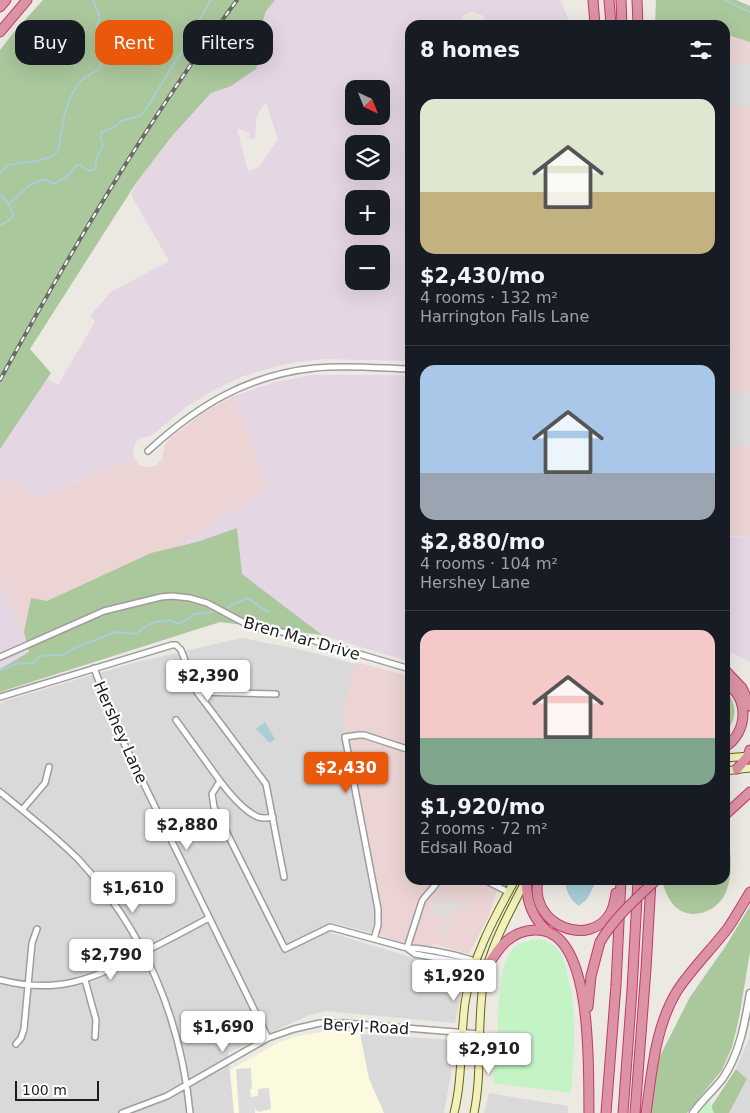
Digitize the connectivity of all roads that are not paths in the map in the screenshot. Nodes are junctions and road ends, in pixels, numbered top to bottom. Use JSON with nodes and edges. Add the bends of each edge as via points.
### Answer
{"nodes":[{"id":1,"x":6,"y":0,"type":"edge"},
{"id":2,"x":27,"y":0,"type":"edge"},
{"id":3,"x":593,"y":0,"type":"edge"},
{"id":4,"x":609,"y":0,"type":"edge"},
{"id":5,"x":621,"y":0,"type":"edge"},
{"id":6,"x":637,"y":0,"type":"edge"},
{"id":7,"x":0,"y":8,"type":"edge"},
{"id":8,"x":595,"y":20,"type":"edge"},
{"id":9,"x":611,"y":20,"type":"edge"},
{"id":10,"x":622,"y":20,"type":"edge"},
{"id":11,"x":638,"y":20,"type":"edge"},
{"id":12,"x":0,"y":32,"type":"edge"},
{"id":13,"x":405,"y":370,"type":"edge"},
{"id":14,"x":148,"y":451,"type":"dead end"},
{"id":15,"x":110,"y":656,"type":"dead end"},
{"id":16,"x":0,"y":658,"type":"edge"},
{"id":17,"x":112,"y":663,"type":"junction"},
{"id":18,"x":94,"y":668,"type":"junction"},
{"id":19,"x":405,"y":668,"type":"edge"},
{"id":20,"x":730,"y":675,"type":"edge"},
{"id":21,"x":730,"y":687,"type":"edge"},
{"id":22,"x":197,"y":692,"type":"junction"},
{"id":23,"x":276,"y":694,"type":"dead end"},
{"id":24,"x":0,"y":697,"type":"edge"},
{"id":25,"x":750,"y":706,"type":"edge"},
{"id":26,"x":176,"y":720,"type":"dead end"},
{"id":27,"x":730,"y":743,"type":"edge"},
{"id":28,"x":405,"y":748,"type":"edge"},
{"id":29,"x":749,"y":754,"type":"edge"},
{"id":30,"x":730,"y":757,"type":"edge"},
{"id":31,"x":49,"y":767,"type":"dead end"},
{"id":32,"x":750,"y":768,"type":"edge"},
{"id":33,"x":737,"y":769,"type":"junction"},
{"id":34,"x":730,"y":770,"type":"edge"},
{"id":35,"x":220,"y":781,"type":"junction"},
{"id":36,"x":0,"y":792,"type":"edge"},
{"id":37,"x":750,"y":792,"type":"edge"},
{"id":38,"x":22,"y":810,"type":"junction"},
{"id":39,"x":730,"y":811,"type":"edge"},
{"id":40,"x":274,"y":818,"type":"junction"},
{"id":41,"x":284,"y":877,"type":"dead end"},
{"id":42,"x":436,"y":885,"type":"edge"},
{"id":43,"x":495,"y":885,"type":"edge"},
{"id":44,"x":512,"y":885,"type":"edge"},
{"id":45,"x":524,"y":885,"type":"edge"},
{"id":46,"x":526,"y":885,"type":"edge"},
{"id":47,"x":538,"y":885,"type":"edge"},
{"id":48,"x":618,"y":885,"type":"edge"},
{"id":49,"x":619,"y":885,"type":"edge"},
{"id":50,"x":638,"y":885,"type":"edge"},
{"id":51,"x":651,"y":885,"type":"edge"},
{"id":52,"x":651,"y":885,"type":"edge"},
{"id":53,"x":508,"y":892,"type":"junction"},
{"id":54,"x":750,"y":892,"type":"edge"},
{"id":55,"x":209,"y":918,"type":"junction"},
{"id":56,"x":37,"y":929,"type":"dead end"},
{"id":57,"x":549,"y":933,"type":"junction"},
{"id":58,"x":374,"y":938,"type":"junction"},
{"id":59,"x":407,"y":948,"type":"junction"},
{"id":60,"x":145,"y":952,"type":"junction"},
{"id":61,"x":476,"y":963,"type":"junction"},
{"id":62,"x":487,"y":967,"type":"junction"},
{"id":63,"x":0,"y":980,"type":"edge"},
{"id":64,"x":85,"y":980,"type":"junction"},
{"id":65,"x":28,"y":985,"type":"junction"},
{"id":66,"x":750,"y":993,"type":"edge"},
{"id":67,"x":586,"y":1025,"type":"junction"},
{"id":68,"x":462,"y":1032,"type":"junction"},
{"id":69,"x":480,"y":1034,"type":"junction"},
{"id":70,"x":95,"y":1037,"type":"dead end"},
{"id":71,"x":268,"y":1038,"type":"junction"},
{"id":72,"x":16,"y":1044,"type":"dead end"},
{"id":73,"x":187,"y":1086,"type":"junction"},
{"id":74,"x":122,"y":1113,"type":"edge"},
{"id":75,"x":190,"y":1113,"type":"edge"},
{"id":76,"x":454,"y":1113,"type":"edge"},
{"id":77,"x":474,"y":1113,"type":"edge"},
{"id":78,"x":589,"y":1113,"type":"edge"},
{"id":79,"x":606,"y":1113,"type":"edge"},
{"id":80,"x":623,"y":1113,"type":"edge"},
{"id":81,"x":634,"y":1113,"type":"edge"},
{"id":82,"x":646,"y":1113,"type":"edge"},
{"id":83,"x":693,"y":1113,"type":"edge"}],
"edges":[{"from":1,"to":7,"type":"highway"},
{"from":2,"to":12,"type":"highway"},
{"from":3,"to":8,"type":"highway"},
{"from":4,"to":9,"type":"highway"},
{"from":5,"to":10,"type":"highway"},
{"from":6,"to":11,"type":"highway"},
{"from":13,"to":14,"type":"street","via":[[316,368],[262,379],[201,408]]},
{"from":15,"to":17,"type":"street"},
{"from":16,"to":19,"type":"street","name":"Bren Mar Drive","via":[[104,611],[172,596],[207,603],[252,627],[288,633]]},
{"from":17,"to":18,"type":"street"},
{"from":17,"to":22,"type":"street","via":[[176,645],[181,650]]},
{"from":18,"to":24,"type":"street"},
{"from":18,"to":55,"type":"street","name":"Hershey Lane","via":[[117,729]]},
{"from":20,"to":25,"type":"highway","via":[[742,688]]},
{"from":21,"to":27,"type":"highway","via":[[739,699],[743,714],[739,736]]},
{"from":22,"to":23,"type":"street"},
{"from":22,"to":40,"type":"street","via":[[266,784]]},
{"from":26,"to":35,"type":"street"},
{"from":28,"to":58,"type":"street","via":[[364,735],[345,737],[378,909]]},
{"from":29,"to":30,"type":"main road"},
{"from":29,"to":33,"type":"highway"},
{"from":31,"to":38,"type":"street","via":[[45,783]]},
{"from":32,"to":33,"type":"main road"},
{"from":33,"to":34,"type":"main road"},
{"from":35,"to":40,"type":"street","via":[[230,795],[254,815]]},
{"from":35,"to":58,"type":"street","via":[[212,794],[214,807],[285,949],[330,927]]},
{"from":36,"to":38,"type":"street"},
{"from":37,"to":39,"type":"highway"},
{"from":38,"to":60,"type":"street","via":[[93,876]]},
{"from":40,"to":41,"type":"street"},
{"from":42,"to":59,"type":"street","via":[[422,900]]},
{"from":43,"to":53,"type":"street"},
{"from":44,"to":53,"type":"main road"},
{"from":45,"to":62,"type":"main road"},
{"from":46,"to":57,"type":"highway","via":[[532,914]]},
{"from":47,"to":48,"type":"highway","via":[[541,909],[546,916],[558,925],[580,930],[606,919]]},
{"from":49,"to":79,"type":"highway","via":[[616,985]]},
{"from":50,"to":80,"type":"highway"},
{"from":51,"to":81,"type":"highway"},
{"from":52,"to":67,"type":"highway","bridge":true,"via":[[621,913],[600,942],[591,976]]},
{"from":53,"to":61,"type":"main road"},
{"from":54,"to":82,"type":"highway","via":[[729,926],[676,992],[668,1009],[655,1052]]},
{"from":55,"to":60,"type":"street"},
{"from":55,"to":71,"type":"street","name":"Hershey Lane"},
{"from":56,"to":65,"type":"street","via":[[32,943]]},
{"from":57,"to":62,"type":"highway","via":[[539,929],[516,934],[498,948]]},
{"from":57,"to":67,"type":"highway","via":[[565,944],[573,959]]},
{"from":58,"to":59,"type":"street"},
{"from":59,"to":61,"type":"street"},
{"from":60,"to":64,"type":"street"},
{"from":60,"to":73,"type":"street","via":[[171,1016]]},
{"from":61,"to":62,"type":"street"},
{"from":61,"to":68,"type":"main road","via":[[465,1000]]},
{"from":62,"to":69,"type":"main road"},
{"from":63,"to":65,"type":"street"},
{"from":64,"to":65,"type":"street","via":[[51,986]]},
{"from":64,"to":70,"type":"street","via":[[96,1020]]},
{"from":65,"to":72,"type":"street","via":[[24,1029]]},
{"from":66,"to":83,"type":"street","via":[[743,1028],[730,1064],[722,1079]]},
{"from":67,"to":78,"type":"highway"},
{"from":68,"to":69,"type":"street","name":"Beryl Road"},
{"from":68,"to":71,"type":"street","name":"Beryl Road","via":[[320,1023]]},
{"from":68,"to":76,"type":"main road"},
{"from":69,"to":77,"type":"main road"},
{"from":71,"to":73,"type":"street","name":"Beryl Road"},
{"from":73,"to":74,"type":"street","name":"Beryl Road"},
{"from":73,"to":75,"type":"street"}]}
